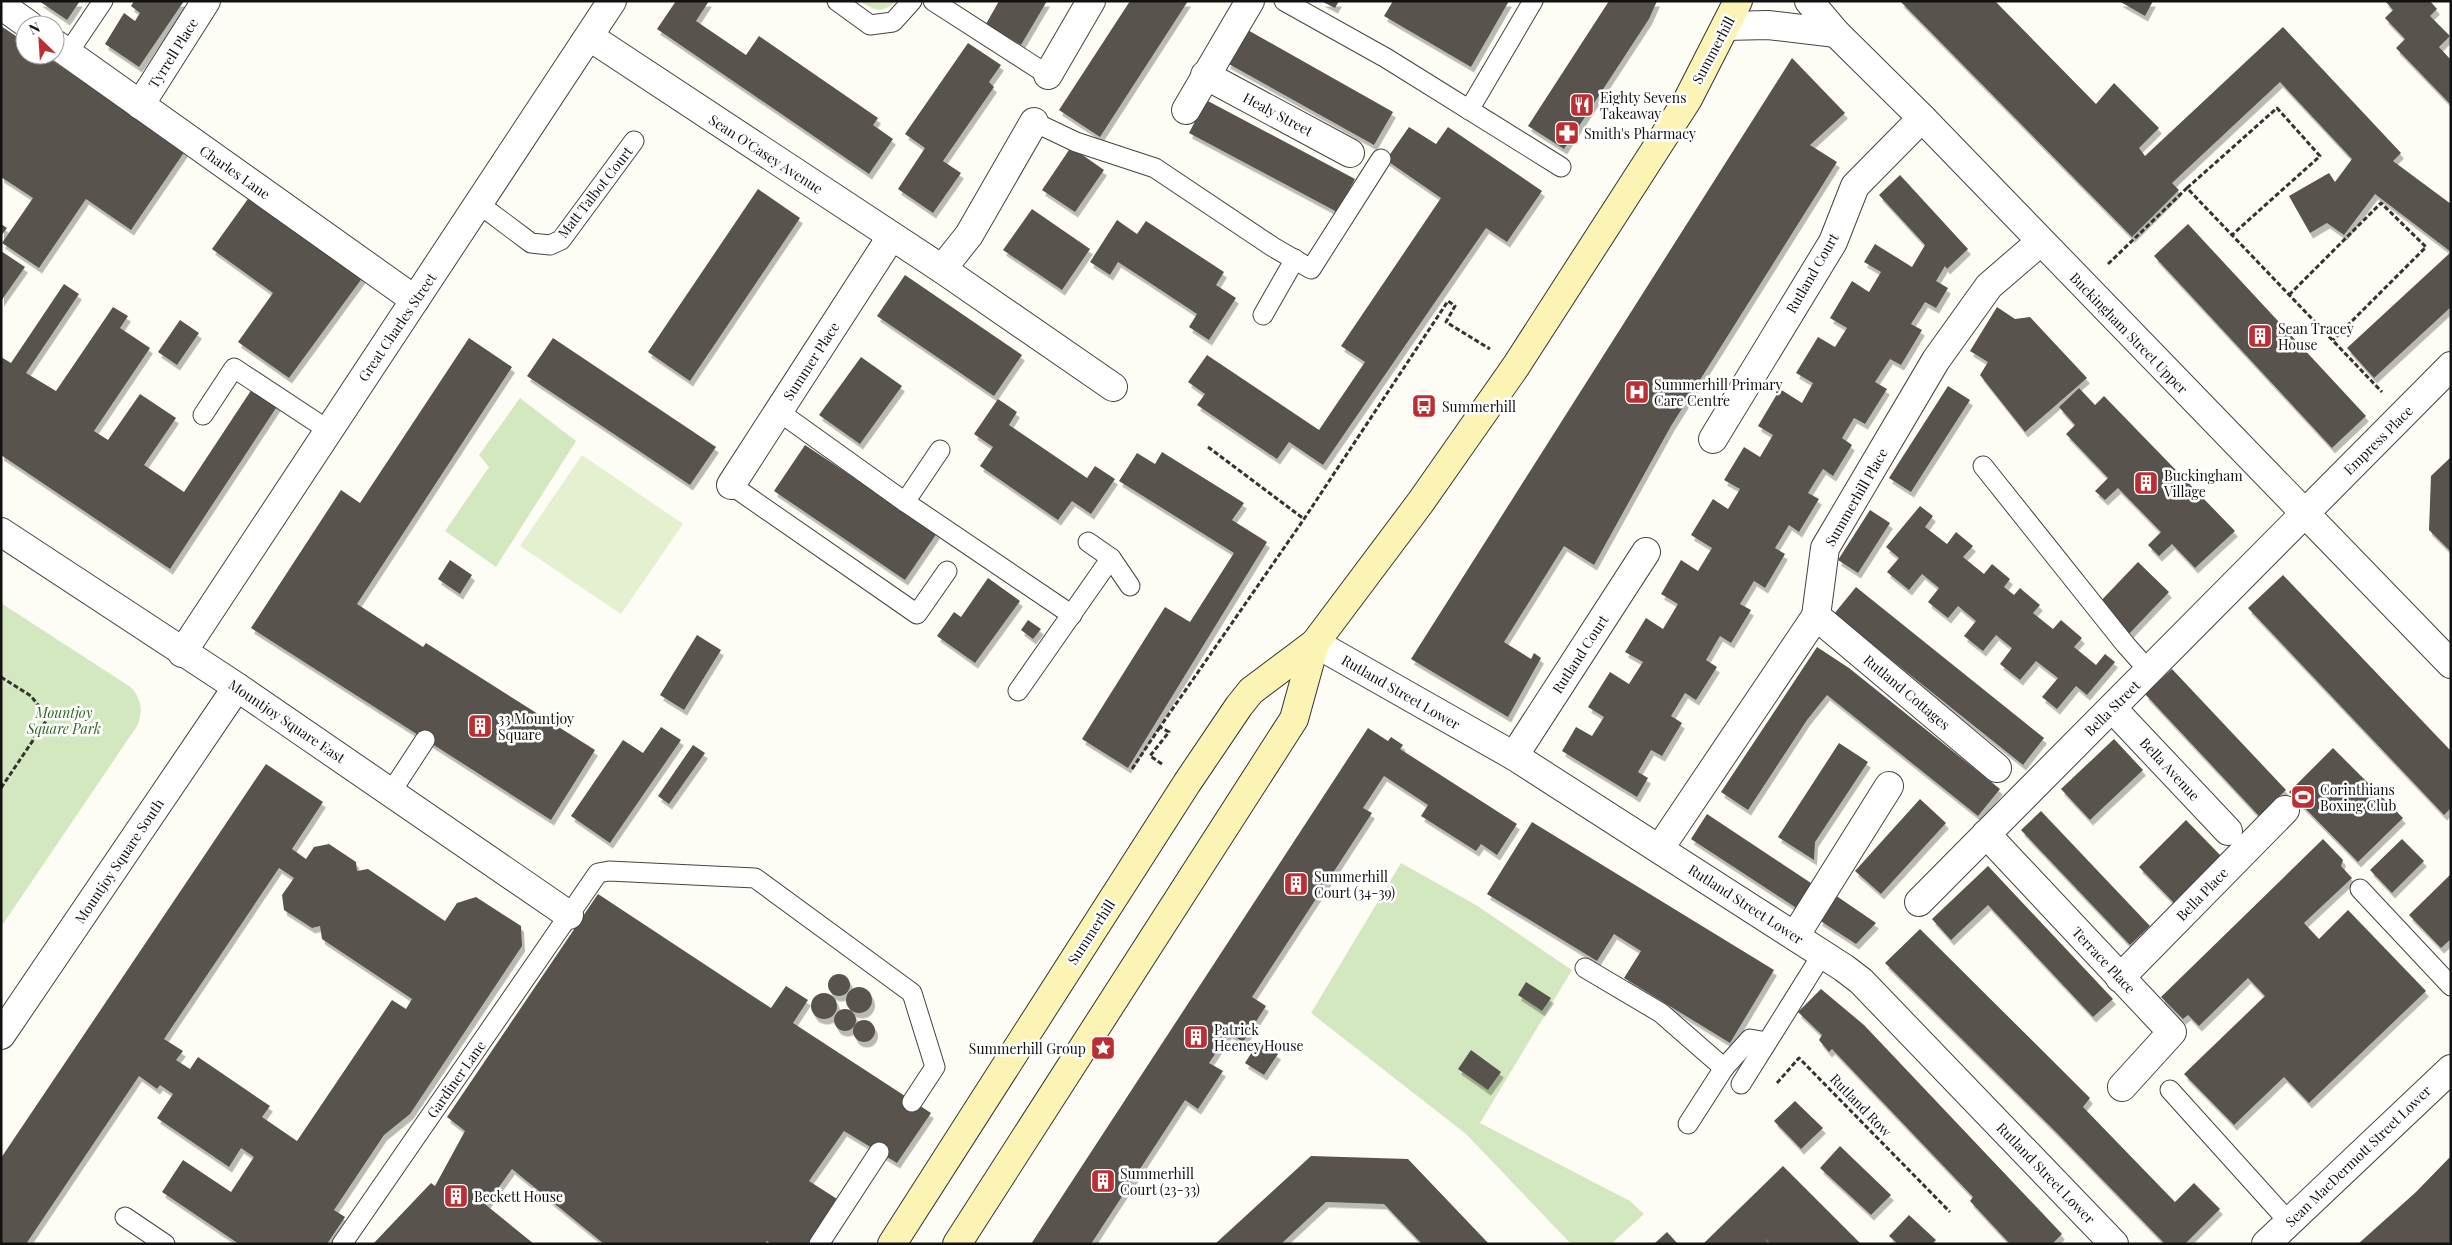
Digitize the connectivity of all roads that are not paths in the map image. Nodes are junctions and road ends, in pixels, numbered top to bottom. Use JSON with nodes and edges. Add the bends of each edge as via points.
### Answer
{"nodes":[{"id":1,"x":103,"y":1,"type":"edge"},
{"id":2,"x":206,"y":1,"type":"edge"},
{"id":3,"x":612,"y":1,"type":"edge"},
{"id":4,"x":837,"y":1,"type":"edge"},
{"id":5,"x":912,"y":1,"type":"edge"},
{"id":6,"x":933,"y":1,"type":"edge"},
{"id":7,"x":1091,"y":1,"type":"edge"},
{"id":8,"x":1250,"y":1,"type":"edge"},
{"id":9,"x":1284,"y":1,"type":"edge"},
{"id":10,"x":1533,"y":1,"type":"edge"},
{"id":11,"x":1738,"y":1,"type":"edge"},
{"id":12,"x":1809,"y":1,"type":"edge"},
{"id":13,"x":1,"y":5,"type":"edge"},
{"id":14,"x":15,"y":15,"type":"edge"},
{"id":15,"x":1726,"y":26,"type":"junction"},
{"id":16,"x":1836,"y":33,"type":"junction"},
{"id":17,"x":590,"y":38,"type":"junction"},
{"id":18,"x":65,"y":45,"type":"edge"},
{"id":19,"x":65,"y":50,"type":"edge"},
{"id":20,"x":1048,"y":75,"type":"joint"},
{"id":21,"x":1205,"y":75,"type":"junction"},
{"id":22,"x":140,"y":104,"type":"junction"},
{"id":23,"x":1186,"y":110,"type":"dead end"},
{"id":24,"x":1469,"y":110,"type":"junction"},
{"id":25,"x":1922,"y":118,"type":"junction"},
{"id":26,"x":1034,"y":122,"type":"joint"},
{"id":27,"x":634,"y":141,"type":"dead end"},
{"id":28,"x":1350,"y":153,"type":"dead end"},
{"id":29,"x":1381,"y":159,"type":"dead end"},
{"id":30,"x":1561,"y":166,"type":"dead end"},
{"id":31,"x":479,"y":204,"type":"junction"},
{"id":32,"x":891,"y":237,"type":"junction"},
{"id":33,"x":2040,"y":242,"type":"junction"},
{"id":34,"x":1294,"y":259,"type":"junction"},
{"id":35,"x":942,"y":270,"type":"junction"},
{"id":36,"x":415,"y":300,"type":"junction"},
{"id":37,"x":1262,"y":314,"type":"dead end"},
{"id":38,"x":2451,"y":366,"type":"edge"},
{"id":39,"x":1113,"y":387,"type":"dead end"},
{"id":40,"x":778,"y":411,"type":"junction"},
{"id":41,"x":203,"y":415,"type":"dead end"},
{"id":42,"x":328,"y":430,"type":"junction"},
{"id":43,"x":1713,"y":439,"type":"dead end"},
{"id":44,"x":940,"y":450,"type":"dead end"},
{"id":45,"x":1983,"y":466,"type":"dead end"},
{"id":46,"x":731,"y":485,"type":"joint"},
{"id":47,"x":905,"y":502,"type":"junction"},
{"id":48,"x":2306,"y":513,"type":"junction"},
{"id":49,"x":1,"y":532,"type":"edge"},
{"id":50,"x":1088,"y":542,"type":"dead end"},
{"id":51,"x":1646,"y":552,"type":"dead end"},
{"id":52,"x":1111,"y":558,"type":"junction"},
{"id":53,"x":947,"y":570,"type":"dead end"},
{"id":54,"x":1130,"y":586,"type":"dead end"},
{"id":55,"x":1072,"y":615,"type":"junction"},
{"id":56,"x":1816,"y":616,"type":"junction"},
{"id":57,"x":1315,"y":643,"type":"junction"},
{"id":58,"x":182,"y":653,"type":"junction"},
{"id":59,"x":2451,"y":664,"type":"edge"},
{"id":60,"x":2149,"y":672,"type":"junction"},
{"id":61,"x":237,"y":687,"type":"junction"},
{"id":62,"x":1018,"y":690,"type":"dead end"},
{"id":63,"x":2112,"y":708,"type":"junction"},
{"id":64,"x":425,"y":740,"type":"dead end"},
{"id":65,"x":1514,"y":756,"type":"junction"},
{"id":66,"x":1997,"y":768,"type":"dead end"},
{"id":67,"x":1889,"y":786,"type":"dead end"},
{"id":68,"x":391,"y":792,"type":"junction"},
{"id":69,"x":2285,"y":810,"type":"dead end"},
{"id":70,"x":2228,"y":830,"type":"dead end"},
{"id":71,"x":1986,"y":834,"type":"junction"},
{"id":72,"x":1660,"y":848,"type":"junction"},
{"id":73,"x":2360,"y":889,"type":"dead end"},
{"id":74,"x":1919,"y":902,"type":"dead end"},
{"id":75,"x":569,"y":915,"type":"junction"},
{"id":76,"x":1795,"y":936,"type":"junction"},
{"id":77,"x":1823,"y":953,"type":"junction"},
{"id":78,"x":1585,"y":968,"type":"dead end"},
{"id":79,"x":2120,"y":978,"type":"junction"},
{"id":80,"x":2451,"y":986,"type":"edge"},
{"id":81,"x":1,"y":1035,"type":"edge"},
{"id":82,"x":1767,"y":1042,"type":"junction"},
{"id":83,"x":1724,"y":1068,"type":"junction"},
{"id":84,"x":2451,"y":1069,"type":"edge"},
{"id":85,"x":1741,"y":1084,"type":"dead end"},
{"id":86,"x":2122,"y":1087,"type":"dead end"},
{"id":87,"x":2170,"y":1090,"type":"dead end"},
{"id":88,"x":912,"y":1102,"type":"dead end"},
{"id":89,"x":1688,"y":1124,"type":"dead end"},
{"id":90,"x":879,"y":1152,"type":"dead end"},
{"id":91,"x":124,"y":1217,"type":"dead end"},
{"id":92,"x":2290,"y":1222,"type":"junction"},
{"id":93,"x":165,"y":1244,"type":"edge"},
{"id":94,"x":342,"y":1244,"type":"edge"},
{"id":95,"x":819,"y":1244,"type":"edge"},
{"id":96,"x":892,"y":1244,"type":"edge"},
{"id":97,"x":956,"y":1244,"type":"edge"},
{"id":98,"x":2114,"y":1244,"type":"edge"},
{"id":99,"x":2266,"y":1244,"type":"edge"}],
"edges":[{"from":1,"to":18,"type":"lane"},
{"from":2,"to":22,"type":"street","name":"Tyrrell Place"},
{"from":3,"to":17,"type":"street","name":"Great Charles Street"},
{"from":4,"to":5,"type":"lane","via":[[870,24],[893,22]]},
{"from":6,"to":20,"type":"lane"},
{"from":7,"to":20,"type":"street"},
{"from":8,"to":21,"type":"street"},
{"from":9,"to":24,"type":"lane","via":[[1386,58]]},
{"from":10,"to":24,"type":"lane"},
{"from":11,"to":15,"type":"main road","name":"Summerhill"},
{"from":12,"to":16,"type":"street","name":"Buckingham Street Upper"},
{"from":13,"to":14,"type":"street"},
{"from":15,"to":16,"type":"street","via":[[1768,25]]},
{"from":15,"to":57,"type":"main road","name":"Summerhill","via":[[1688,99],[1516,366],[1420,503]]},
{"from":16,"to":25,"type":"street","name":"Buckingham Street Upper"},
{"from":17,"to":31,"type":"street","name":"Great Charles Street"},
{"from":17,"to":32,"type":"street","name":"Sean O'Casey Avenue"},
{"from":19,"to":22,"type":"street","name":"Charles Lane"},
{"from":21,"to":23,"type":"street"},
{"from":21,"to":28,"type":"street","name":"Healy Street"},
{"from":22,"to":36,"type":"street","name":"Charles Lane"},
{"from":24,"to":30,"type":"lane"},
{"from":25,"to":33,"type":"street","name":"Buckingham Street Upper"},
{"from":25,"to":43,"type":"street","name":"Rutland Court","via":[[1855,186],[1833,242]]},
{"from":26,"to":34,"type":"lane","via":[[1076,142],[1155,168]]},
{"from":26,"to":35,"type":"street","via":[[969,235]]},
{"from":27,"to":31,"type":"lane","name":"Matt Talbot Court","via":[[560,240],[550,245],[531,243]]},
{"from":29,"to":34,"type":"lane","via":[[1311,269]]},
{"from":31,"to":36,"type":"street","name":"Great Charles Street"},
{"from":32,"to":35,"type":"street","name":"Sean O'Casey Avenue"},
{"from":32,"to":40,"type":"street","name":"Summer Place"},
{"from":33,"to":48,"type":"street","name":"Buckingham Street Upper"},
{"from":33,"to":56,"type":"street","name":"Summerhill Place","via":[[1989,286],[1931,368],[1825,548]]},
{"from":34,"to":37,"type":"lane"},
{"from":35,"to":39,"type":"street","name":"Sean O'Casey Avenue"},
{"from":36,"to":42,"type":"street","name":"Great Charles Street"},
{"from":38,"to":48,"type":"street","name":"Empress Place"},
{"from":40,"to":46,"type":"street","name":"Summer Place"},
{"from":40,"to":47,"type":"lane"},
{"from":41,"to":42,"type":"lane","via":[[234,368]]},
{"from":42,"to":58,"type":"street","name":"Great Charles Street"},
{"from":44,"to":47,"type":"lane"},
{"from":45,"to":60,"type":"lane"},
{"from":46,"to":53,"type":"lane","via":[[917,614]]},
{"from":47,"to":55,"type":"lane"},
{"from":48,"to":59,"type":"street","name":"Buckingham Street Upper"},
{"from":48,"to":60,"type":"street","name":"Bella Street"},
{"from":49,"to":58,"type":"street","name":"Mountjoy Square East"},
{"from":50,"to":52,"type":"lane"},
{"from":51,"to":65,"type":"street","name":"Rutland Court"},
{"from":52,"to":54,"type":"lane"},
{"from":52,"to":55,"type":"lane"},
{"from":55,"to":62,"type":"lane"},
{"from":56,"to":66,"type":"street","name":"Rutland Cottages"},
{"from":56,"to":72,"type":"street","name":"Summerhill Place"},
{"from":57,"to":65,"type":"street","name":"Rutland Street Lower"},
{"from":57,"to":96,"type":"main road","name":"Summerhill","via":[[1251,691],[1239,706],[1187,782]]},
{"from":57,"to":97,"type":"main road","name":"Summerhill","via":[[1294,719]]},
{"from":58,"to":61,"type":"street","name":"Mountjoy Square East"},
{"from":60,"to":63,"type":"street","name":"Bella Street"},
{"from":61,"to":68,"type":"street","name":"Mountjoy Square East"},
{"from":61,"to":81,"type":"street","name":"Mountjoy Square South"},
{"from":63,"to":70,"type":"street","name":"Bella Avenue"},
{"from":63,"to":71,"type":"street","name":"Bella Street"},
{"from":64,"to":68,"type":"lane"},
{"from":65,"to":72,"type":"street","name":"Rutland Street Lower"},
{"from":67,"to":76,"type":"street"},
{"from":68,"to":75,"type":"street","name":"Mountjoy Square East"},
{"from":69,"to":79,"type":"street","name":"Bella Place"},
{"from":71,"to":74,"type":"street","name":"Bella Street"},
{"from":71,"to":79,"type":"street","name":"Terrace Place"},
{"from":72,"to":76,"type":"street","name":"Rutland Street Lower"},
{"from":73,"to":80,"type":"lane"},
{"from":75,"to":88,"type":"lane","name":"Gardiner Lane","via":[[598,873],[755,878],[912,993],[935,1067]]},
{"from":75,"to":94,"type":"lane","name":"Gardiner Lane"},
{"from":76,"to":77,"type":"street","name":"Rutland Street Lower"},
{"from":77,"to":82,"type":"lane"},
{"from":77,"to":98,"type":"street","name":"Rutland Street Lower","via":[[1861,981]]},
{"from":78,"to":83,"type":"lane","via":[[1661,1013]]},
{"from":79,"to":86,"type":"street","name":"Terrace Place","via":[[2172,1032]]},
{"from":82,"to":83,"type":"lane","via":[[1750,1039]]},
{"from":82,"to":85,"type":"lane"},
{"from":83,"to":89,"type":"lane"},
{"from":84,"to":92,"type":"street","name":"Sean MacDermott Street Lower"},
{"from":87,"to":92,"type":"lane"},
{"from":90,"to":95,"type":"lane"},
{"from":91,"to":93,"type":"lane"},
{"from":92,"to":99,"type":"street","name":"Sean MacDermott Street Lower"}]}
